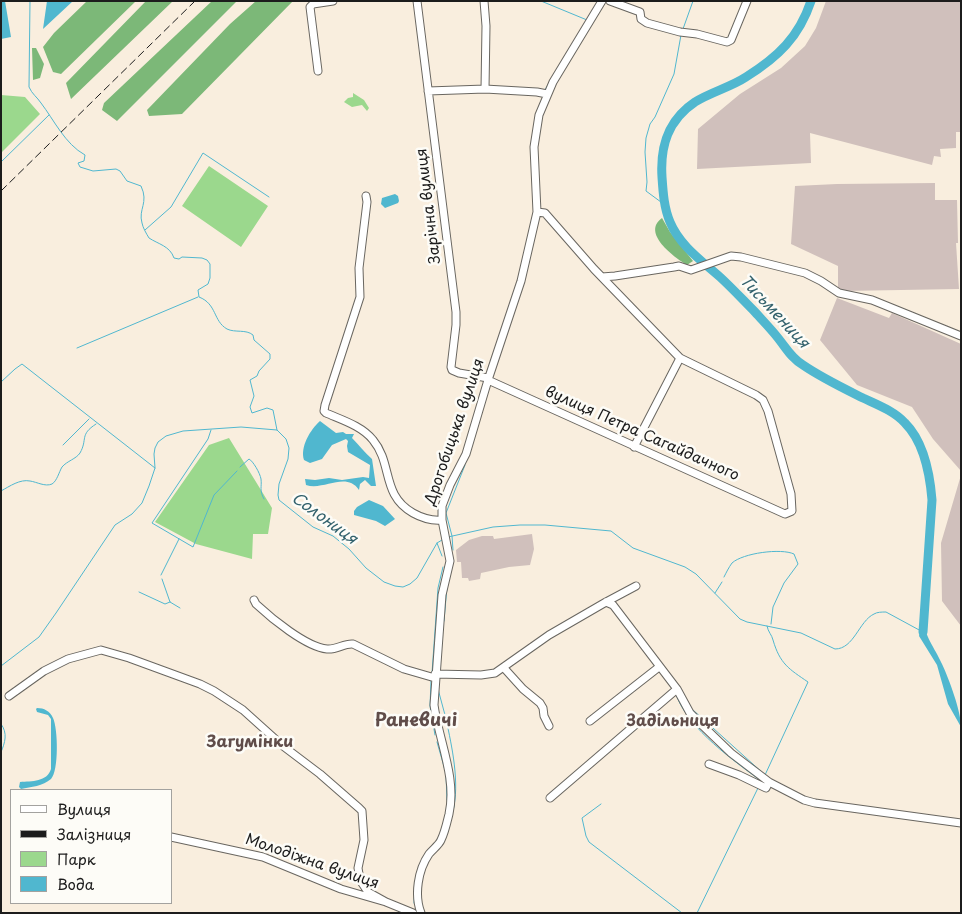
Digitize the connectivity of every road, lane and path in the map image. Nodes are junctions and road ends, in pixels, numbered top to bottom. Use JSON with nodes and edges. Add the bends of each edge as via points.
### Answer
{"nodes":[{"id":1,"x":333,"y":1,"type":"edge"},
{"id":2,"x":417,"y":1,"type":"edge"},
{"id":3,"x":484,"y":1,"type":"edge"},
{"id":4,"x":602,"y":1,"type":"edge"},
{"id":5,"x":610,"y":1,"type":"edge"},
{"id":6,"x":747,"y":1,"type":"edge"},
{"id":7,"x":318,"y":71,"type":"dead end"},
{"id":8,"x":428,"y":90,"type":"junction"},
{"id":9,"x":485,"y":90,"type":"junction"},
{"id":10,"x":547,"y":94,"type":"junction"},
{"id":11,"x":366,"y":196,"type":"dead end"},
{"id":12,"x":537,"y":212,"type":"junction"},
{"id":13,"x":602,"y":277,"type":"junction"},
{"id":14,"x":961,"y":336,"type":"edge"},
{"id":15,"x":680,"y":358,"type":"junction"},
{"id":16,"x":488,"y":379,"type":"junction"},
{"id":17,"x":634,"y":447,"type":"junction"},
{"id":18,"x":442,"y":520,"type":"junction"},
{"id":19,"x":636,"y":586,"type":"dead end"},
{"id":20,"x":254,"y":600,"type":"dead end"},
{"id":21,"x":606,"y":602,"type":"junction"},
{"id":22,"x":659,"y":667,"type":"junction"},
{"id":23,"x":504,"y":668,"type":"junction"},
{"id":24,"x":435,"y":676,"type":"junction"},
{"id":25,"x":677,"y":689,"type":"junction"},
{"id":26,"x":9,"y":696,"type":"dead end"},
{"id":27,"x":590,"y":721,"type":"dead end"},
{"id":28,"x":549,"y":726,"type":"dead end"},
{"id":29,"x":709,"y":764,"type":"dead end"},
{"id":30,"x":769,"y":782,"type":"junction"},
{"id":31,"x":550,"y":798,"type":"dead end"},
{"id":32,"x":961,"y":823,"type":"edge"},
{"id":33,"x":172,"y":836,"type":"edge"},
{"id":34,"x":386,"y":902,"type":"junction"},
{"id":35,"x":413,"y":913,"type":"edge"},
{"id":36,"x":421,"y":913,"type":"edge"}],
"edges":[{"from":1,"to":7,"type":"street","via":[[310,7]]},
{"from":2,"to":8,"type":"street","name":"Зарічна вулиця"},
{"from":3,"to":9,"type":"street"},
{"from":4,"to":10,"type":"street","name":"Дрогобицька вулиця"},
{"from":5,"to":6,"type":"street","via":[[640,12],[647,23],[727,42],[731,40]]},
{"from":8,"to":9,"type":"street"},
{"from":8,"to":16,"type":"street","name":"Зарічна вулиця","via":[[456,312],[451,368],[455,372]]},
{"from":9,"to":10,"type":"street"},
{"from":10,"to":12,"type":"street","name":"Дрогобицька вулиця","via":[[539,115],[534,147]]},
{"from":11,"to":18,"type":"street","via":[[358,268],[360,297],[324,411],[364,431],[374,441],[381,453],[390,489],[402,506],[425,518]]},
{"from":12,"to":13,"type":"street","via":[[545,213]]},
{"from":12,"to":16,"type":"street","name":"Дрогобицька вулиця","via":[[521,281]]},
{"from":13,"to":14,"type":"street","via":[[674,266],[695,270],[731,256],[741,257],[805,273],[838,293],[872,300]]},
{"from":13,"to":15,"type":"street"},
{"from":15,"to":17,"type":"street"},
{"from":15,"to":17,"type":"street","name":"вулиця Петра Сагайдачного","via":[[763,400],[791,494],[792,511],[785,514]]},
{"from":16,"to":17,"type":"street","name":"вулиця Петра Сагайдачного"},
{"from":16,"to":18,"type":"street","name":"Дрогобицька вулиця","via":[[466,454],[444,500]]},
{"from":18,"to":24,"type":"street","name":"Дрогобицька вулиця","via":[[449,564],[442,595]]},
{"from":19,"to":21,"type":"street"},
{"from":20,"to":24,"type":"street","via":[[277,623],[316,646],[328,649],[353,644],[404,669]]},
{"from":21,"to":22,"type":"street","via":[[613,605]]},
{"from":21,"to":23,"type":"street","via":[[549,635]]},
{"from":22,"to":25,"type":"street"},
{"from":22,"to":27,"type":"street"},
{"from":23,"to":24,"type":"street","via":[[487,675]]},
{"from":23,"to":28,"type":"street","via":[[540,703]]},
{"from":24,"to":36,"type":"street","name":"Дрогобицька вулиця","via":[[434,705],[448,766],[451,802],[441,840],[428,857],[420,878],[417,896]]},
{"from":25,"to":30,"type":"street","via":[[694,717],[731,753]]},
{"from":25,"to":31,"type":"street"},
{"from":26,"to":34,"type":"street","via":[[44,671],[68,659],[101,650],[206,686],[243,710],[362,811],[364,840],[358,868],[360,880],[368,892]]},
{"from":29,"to":30,"type":"street","via":[[766,788]]},
{"from":30,"to":32,"type":"street","via":[[816,803]]},
{"from":33,"to":34,"type":"street","name":"Молодіжна вулиця","via":[[263,857],[341,890]]},
{"from":34,"to":35,"type":"street","name":"Молодіжна вулиця"}]}
